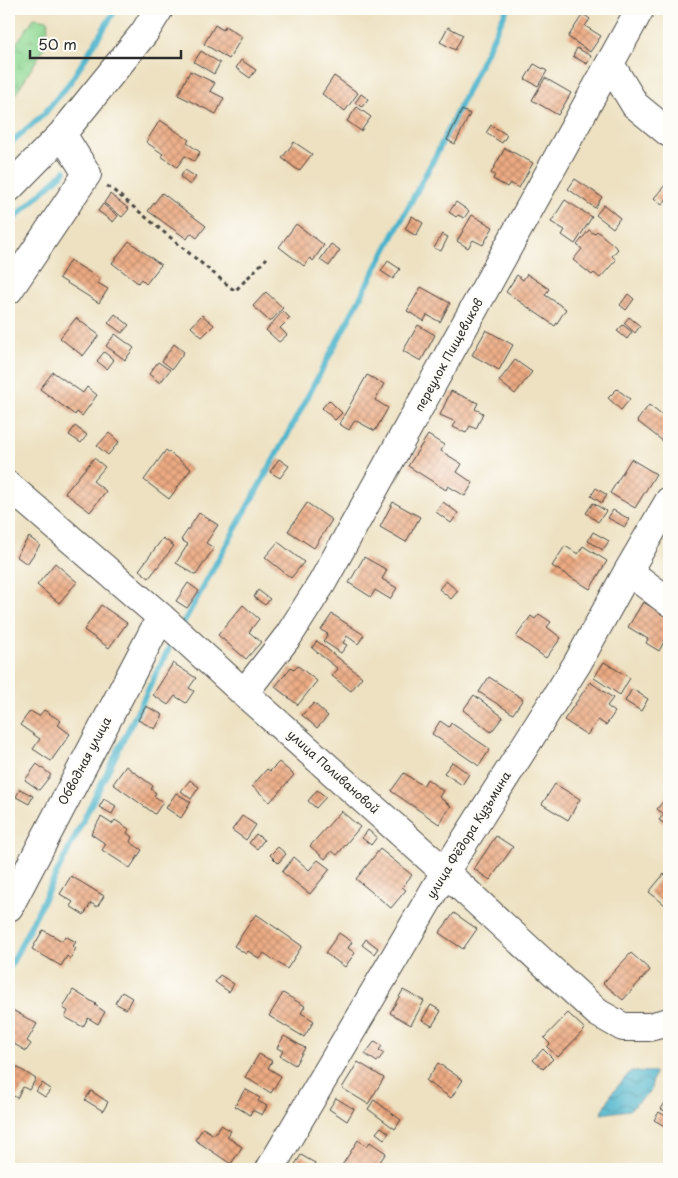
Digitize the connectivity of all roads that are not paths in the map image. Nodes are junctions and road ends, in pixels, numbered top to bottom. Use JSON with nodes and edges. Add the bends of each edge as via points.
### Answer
{"nodes":[{"id":1,"x":158,"y":9,"type":"edge"},
{"id":2,"x":640,"y":9,"type":"edge"},
{"id":3,"x":610,"y":64,"type":"junction"},
{"id":4,"x":669,"y":133,"type":"edge"},
{"id":5,"x":62,"y":134,"type":"junction"},
{"id":6,"x":9,"y":188,"type":"edge"},
{"id":7,"x":9,"y":290,"type":"edge"},
{"id":8,"x":9,"y":486,"type":"edge"},
{"id":9,"x":669,"y":502,"type":"edge"},
{"id":10,"x":628,"y":571,"type":"junction"},
{"id":11,"x":669,"y":602,"type":"edge"},
{"id":12,"x":161,"y":617,"type":"junction"},
{"id":13,"x":244,"y":693,"type":"junction"},
{"id":14,"x":445,"y":872,"type":"junction"},
{"id":15,"x":9,"y":907,"type":"edge"},
{"id":16,"x":669,"y":1022,"type":"edge"},
{"id":17,"x":270,"y":1169,"type":"edge"}],
"edges":[{"from":1,"to":5,"type":"street","via":[[144,33]]},
{"from":2,"to":3,"type":"street","name":"переулок Пищевиков"},
{"from":3,"to":4,"type":"street","via":[[635,105]]},
{"from":3,"to":13,"type":"street","name":"переулок Пищевиков","via":[[322,584],[289,636]]},
{"from":5,"to":6,"type":"street"},
{"from":5,"to":7,"type":"street","via":[[88,174]]},
{"from":8,"to":12,"type":"street","name":"улица Поливановой"},
{"from":9,"to":10,"type":"street","name":"улица Фёдора Кузьмина"},
{"from":10,"to":11,"type":"street"},
{"from":10,"to":14,"type":"street","name":"улица Фёдора Кузьмина","via":[[577,664]]},
{"from":12,"to":13,"type":"street","name":"улица Поливановой"},
{"from":12,"to":15,"type":"street","name":"Обводная улица"},
{"from":13,"to":14,"type":"street","name":"улица Поливановой"},
{"from":14,"to":16,"type":"street","name":"улица Поливановой","via":[[598,1013],[624,1027]]},
{"from":14,"to":17,"type":"street","name":"улица Фёдора Кузьмина"}]}
